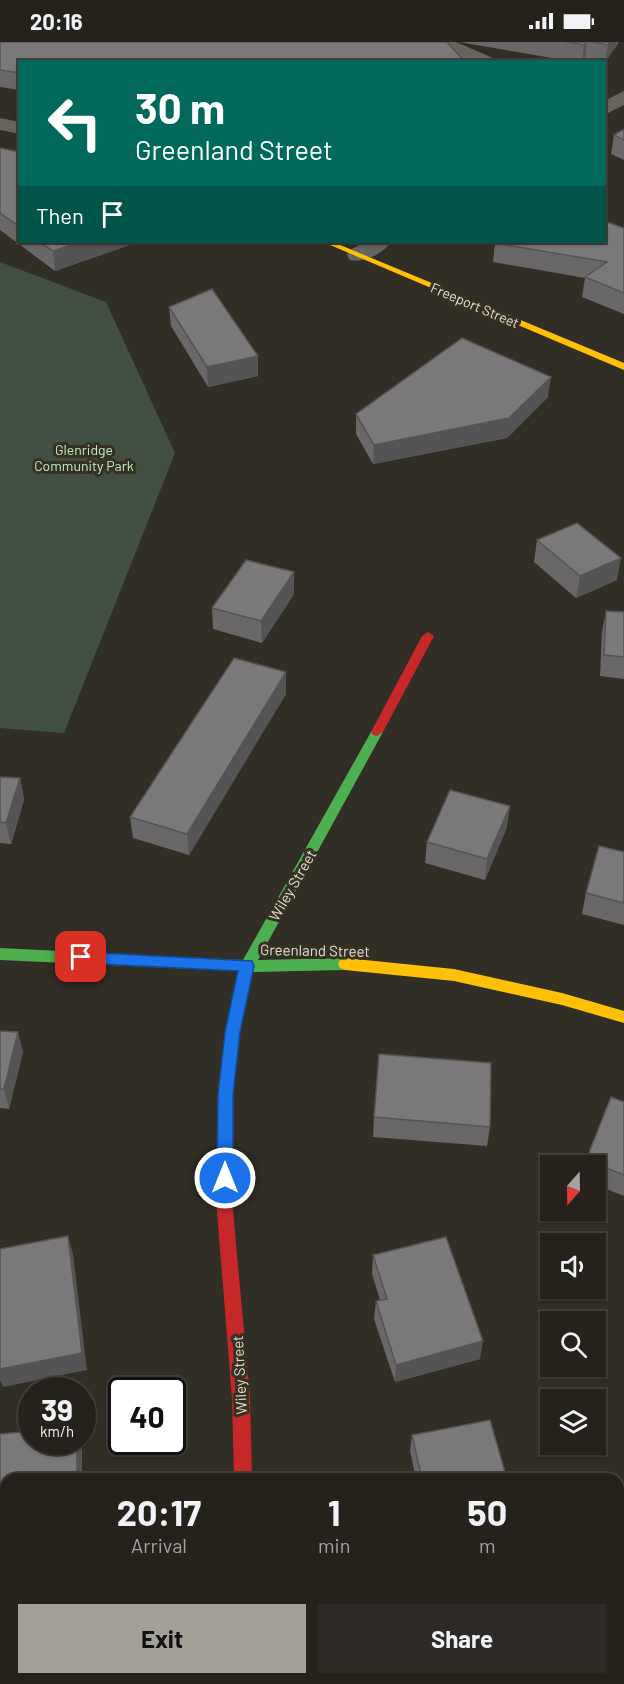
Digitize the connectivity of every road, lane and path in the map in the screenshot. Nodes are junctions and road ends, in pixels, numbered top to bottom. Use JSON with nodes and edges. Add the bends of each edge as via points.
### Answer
{"nodes":[{"id":1,"x":441,"y":42,"type":"edge"},
{"id":2,"x":482,"y":60,"type":"edge"},
{"id":3,"x":624,"y":98,"type":"edge"},
{"id":4,"x":606,"y":108,"type":"edge"},
{"id":5,"x":0,"y":124,"type":"edge"},
{"id":6,"x":18,"y":128,"type":"edge"},
{"id":7,"x":329,"y":243,"type":"edge"},
{"id":8,"x":378,"y":243,"type":"edge"},
{"id":9,"x":358,"y":255,"type":"junction"},
{"id":10,"x":624,"y":368,"type":"edge"},
{"id":11,"x":428,"y":636,"type":"dead end"},
{"id":12,"x":0,"y":954,"type":"edge"},
{"id":13,"x":247,"y":966,"type":"junction"},
{"id":14,"x":624,"y":1017,"type":"edge"},
{"id":15,"x":243,"y":1473,"type":"edge"}],
"edges":[{"from":1,"to":2,"type":"street"},
{"from":3,"to":4,"type":"street"},
{"from":5,"to":6,"type":"street"},
{"from":7,"to":9,"type":"street","name":"Freeport Street"},
{"from":8,"to":9,"type":"street"},
{"from":9,"to":10,"type":"street","name":"Freeport Street"},
{"from":11,"to":13,"type":"street","name":"Wiley Street"},
{"from":12,"to":13,"type":"street","name":"Greenland Street"},
{"from":13,"to":14,"type":"street","name":"Greenland Street","via":[[346,964],[454,975]]},
{"from":13,"to":15,"type":"street","name":"Wiley Street","via":[[232,1032],[225,1095],[224,1199]]}]}
